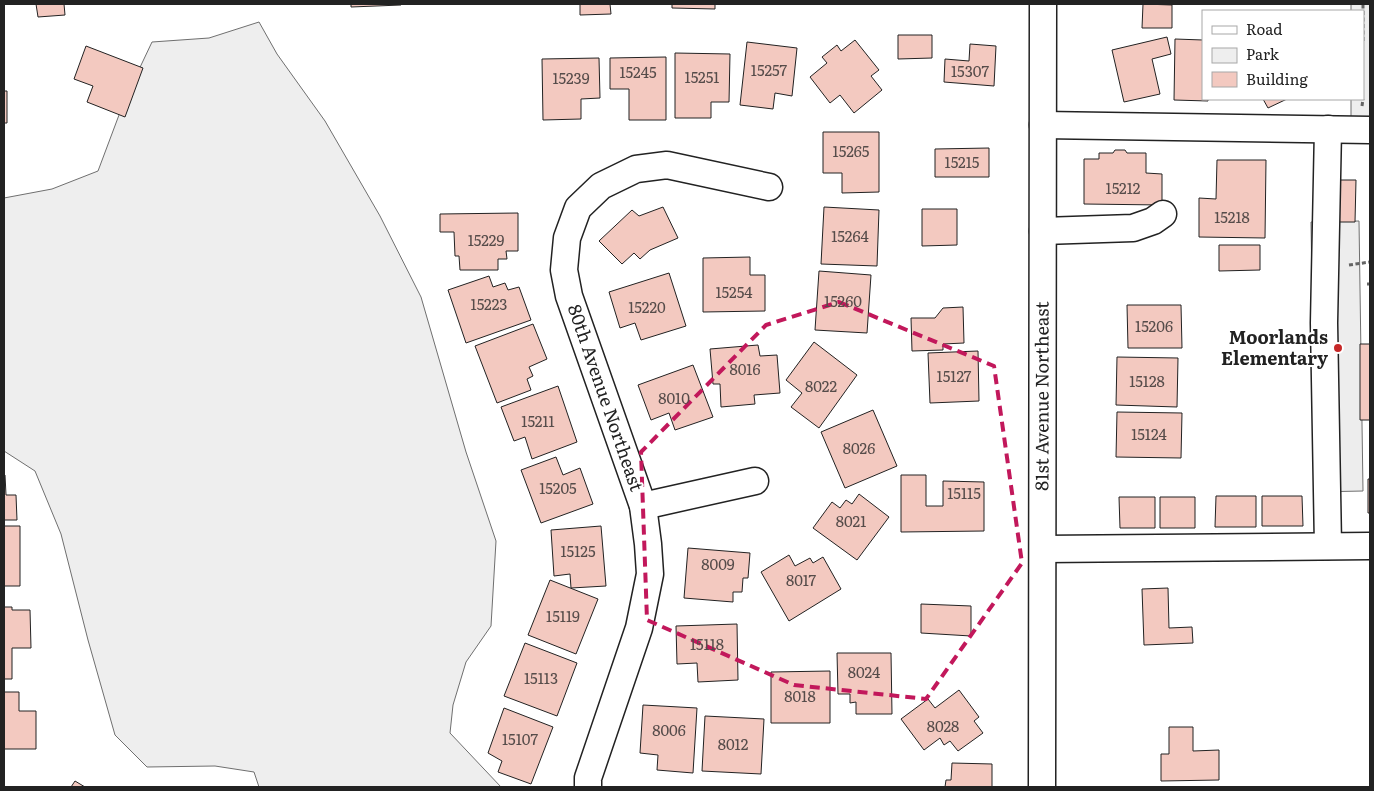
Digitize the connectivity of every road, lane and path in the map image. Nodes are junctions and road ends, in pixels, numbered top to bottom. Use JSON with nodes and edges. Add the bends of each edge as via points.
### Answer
{"nodes":[{"id":1,"x":1044,"y":4,"type":"edge"},
{"id":2,"x":1043,"y":125,"type":"junction"},
{"id":3,"x":1328,"y":129,"type":"junction"},
{"id":4,"x":1370,"y":130,"type":"edge"},
{"id":5,"x":769,"y":187,"type":"dead end"},
{"id":6,"x":1162,"y":214,"type":"dead end"},
{"id":7,"x":1043,"y":231,"type":"junction"},
{"id":8,"x":755,"y":481,"type":"dead end"},
{"id":9,"x":642,"y":506,"type":"junction"},
{"id":10,"x":1328,"y":546,"type":"junction"},
{"id":11,"x":1370,"y":546,"type":"edge"},
{"id":12,"x":1043,"y":549,"type":"junction"},
{"id":13,"x":594,"y":784,"type":"edge"},
{"id":14,"x":1042,"y":787,"type":"edge"}],
"edges":[{"from":1,"to":2,"type":"street","name":"81st Avenue Northeast"},
{"from":2,"to":3,"type":"street"},
{"from":2,"to":7,"type":"street","name":"81st Avenue Northeast"},
{"from":3,"to":4,"type":"street"},
{"from":3,"to":10,"type":"street","via":[[1324,323]]},
{"from":5,"to":9,"type":"street","name":"80th Avenue Northeast","via":[[667,164],[636,169],[608,182],[578,208],[567,238],[564,270],[567,287]]},
{"from":6,"to":7,"type":"street","via":[[1133,228]]},
{"from":7,"to":12,"type":"street","name":"81st Avenue Northeast"},
{"from":8,"to":9,"type":"street"},
{"from":9,"to":13,"type":"street","name":"80th Avenue Northeast","via":[[650,574],[639,628]]},
{"from":10,"to":11,"type":"street"},
{"from":10,"to":12,"type":"street"},
{"from":12,"to":14,"type":"street","name":"81st Avenue Northeast"}]}
